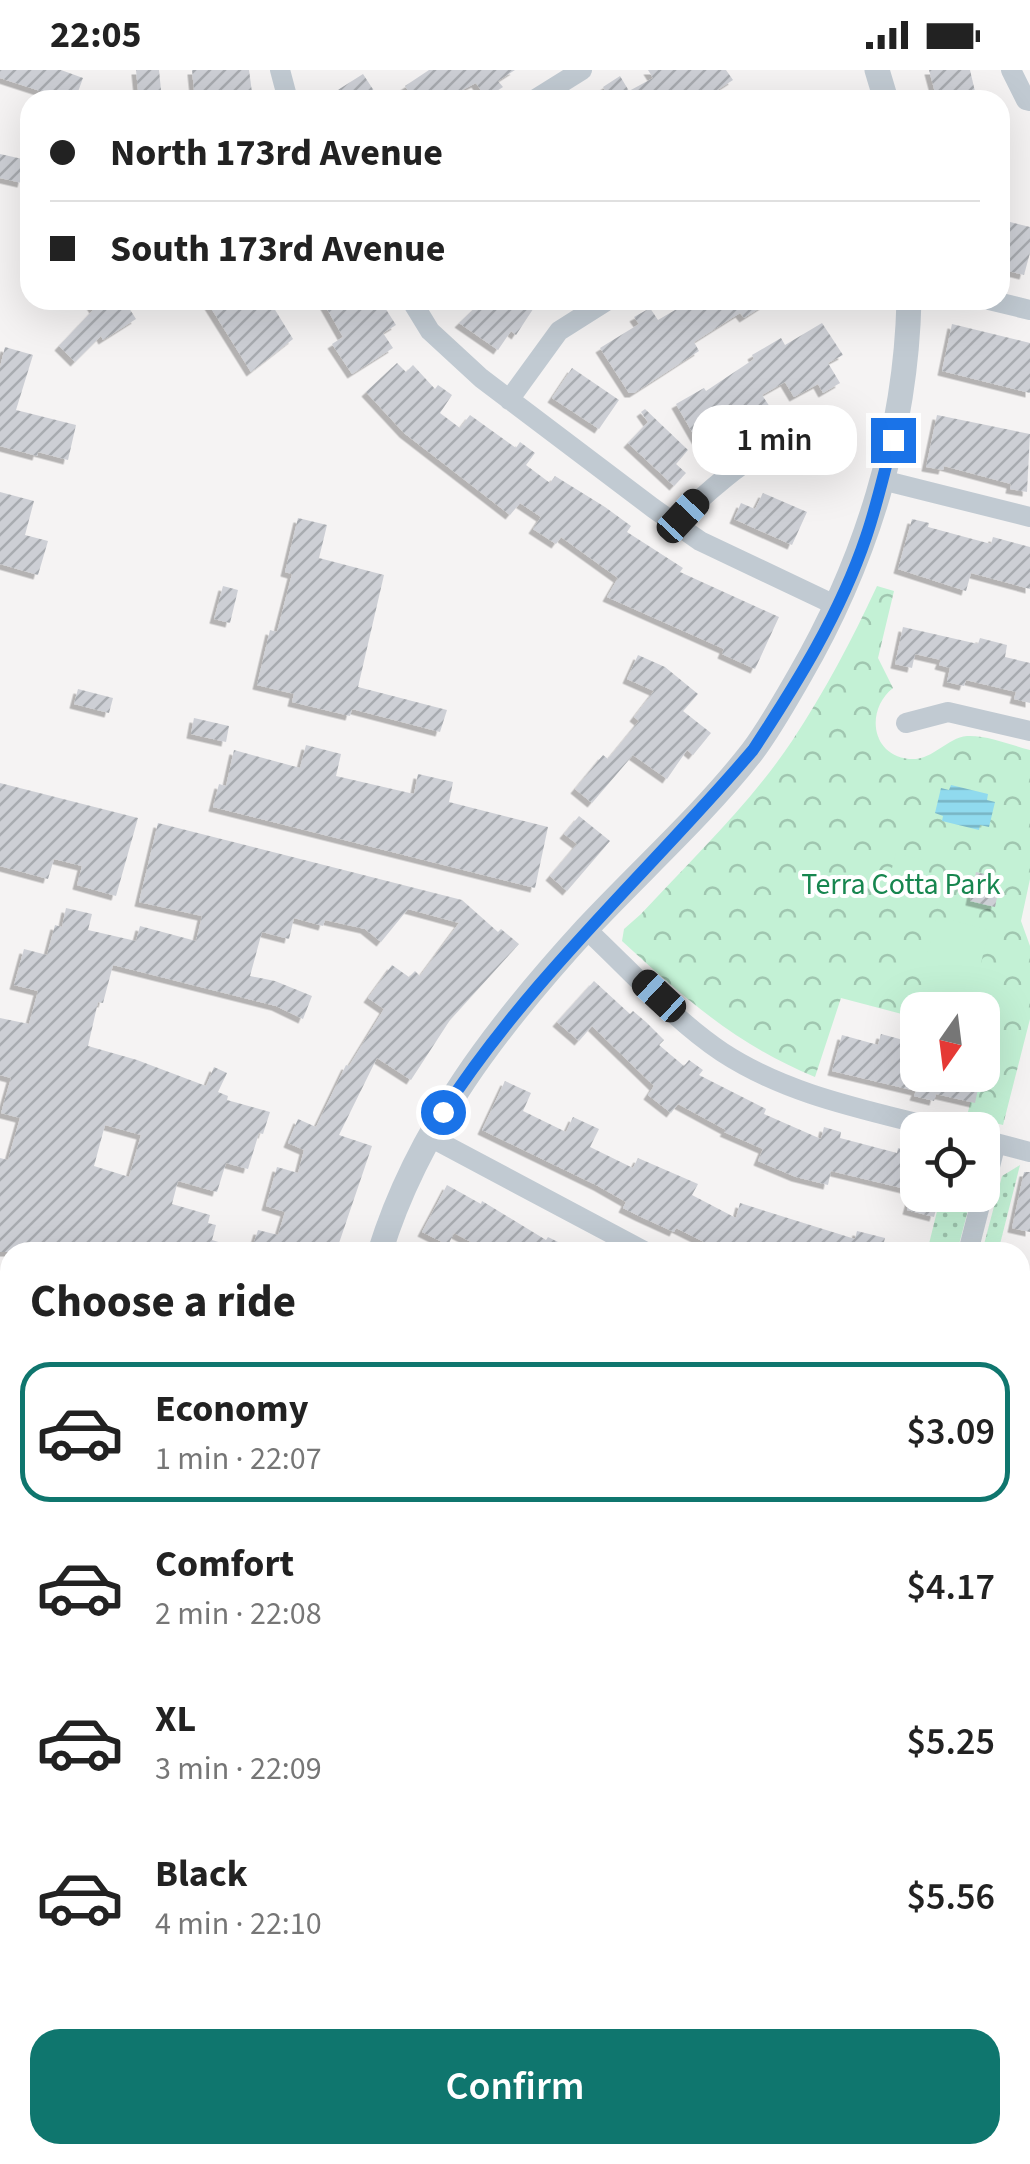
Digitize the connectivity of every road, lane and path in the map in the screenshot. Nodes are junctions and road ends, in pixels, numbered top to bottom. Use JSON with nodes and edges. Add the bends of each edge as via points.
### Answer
{"nodes":[{"id":1,"x":582,"y":70,"type":"edge"},
{"id":2,"x":1011,"y":70,"type":"edge"},
{"id":3,"x":550,"y":90,"type":"edge"},
{"id":4,"x":1028,"y":100,"type":"edge"},
{"id":5,"x":416,"y":310,"type":"edge"},
{"id":6,"x":593,"y":310,"type":"edge"},
{"id":7,"x":908,"y":310,"type":"edge"},
{"id":8,"x":508,"y":400,"type":"junction"},
{"id":9,"x":814,"y":445,"type":"dead end"},
{"id":10,"x":882,"y":480,"type":"junction"},
{"id":11,"x":1030,"y":517,"type":"edge"},
{"id":12,"x":675,"y":524,"type":"junction"},
{"id":13,"x":838,"y":606,"type":"junction"},
{"id":14,"x":906,"y":723,"type":"dead end"},
{"id":15,"x":1030,"y":731,"type":"edge"},
{"id":16,"x":586,"y":929,"type":"junction"},
{"id":17,"x":900,"y":1119,"type":"edge"},
{"id":18,"x":428,"y":1136,"type":"junction"},
{"id":19,"x":1000,"y":1145,"type":"edge"},
{"id":20,"x":1030,"y":1152,"type":"edge"},
{"id":21,"x":976,"y":1212,"type":"edge"},
{"id":22,"x":384,"y":1242,"type":"edge"},
{"id":23,"x":627,"y":1242,"type":"edge"},
{"id":24,"x":970,"y":1242,"type":"edge"}],
"edges":[{"from":1,"to":3,"type":"street"},
{"from":2,"to":4,"type":"street"},
{"from":5,"to":8,"type":"street","via":[[430,331]]},
{"from":6,"to":8,"type":"street","via":[[560,331]]},
{"from":7,"to":10,"type":"street"},
{"from":8,"to":12,"type":"street"},
{"from":9,"to":12,"type":"street","via":[[782,445],[761,455],[703,494]]},
{"from":10,"to":11,"type":"street"},
{"from":10,"to":13,"type":"street"},
{"from":12,"to":13,"type":"street"},
{"from":13,"to":16,"type":"street","via":[[753,750]]},
{"from":14,"to":15,"type":"street","via":[[948,712]]},
{"from":16,"to":17,"type":"street","via":[[720,1050],[758,1073],[808,1095]]},
{"from":16,"to":18,"type":"street","via":[[474,1065]]},
{"from":18,"to":22,"type":"street"},
{"from":18,"to":23,"type":"street"},
{"from":19,"to":20,"type":"street"},
{"from":21,"to":24,"type":"street"}]}
